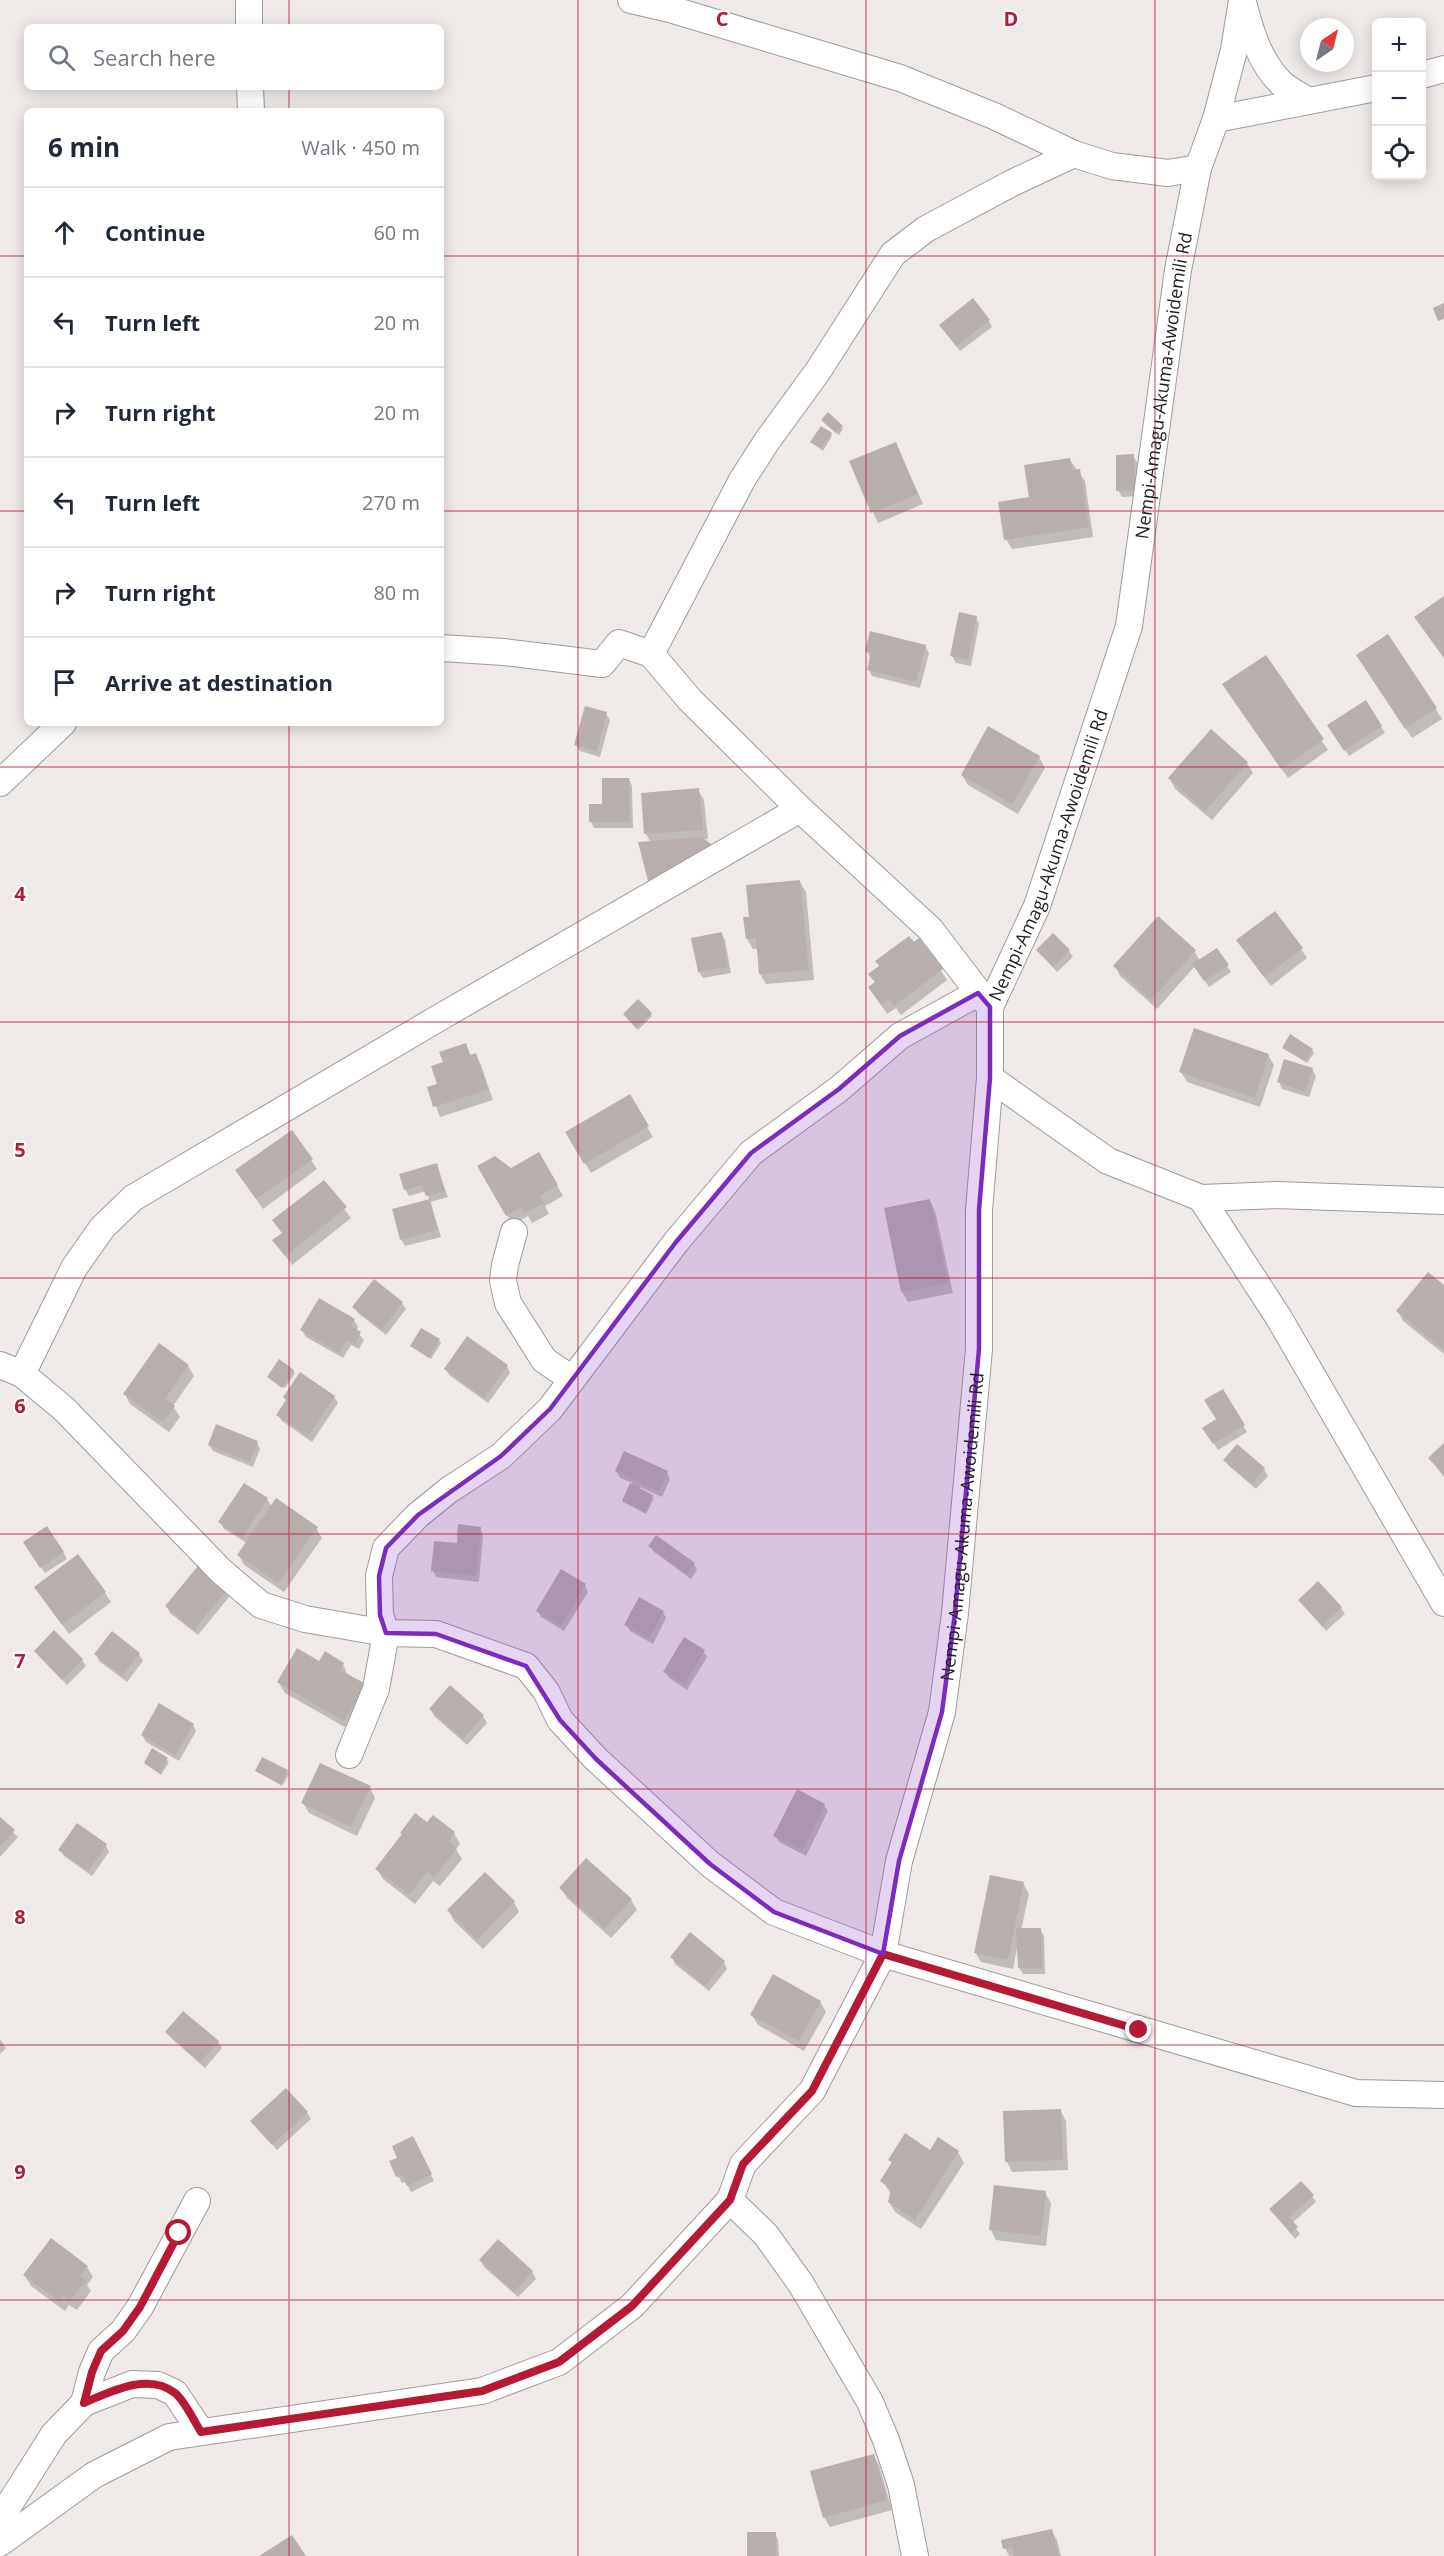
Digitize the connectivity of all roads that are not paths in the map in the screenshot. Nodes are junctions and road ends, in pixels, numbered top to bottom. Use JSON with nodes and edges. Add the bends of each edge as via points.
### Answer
{"nodes":[{"id":1,"x":249,"y":0,"type":"edge"},
{"id":2,"x":631,"y":0,"type":"edge"},
{"id":3,"x":1243,"y":0,"type":"edge"},
{"id":4,"x":249,"y":24,"type":"edge"},
{"id":5,"x":1444,"y":69,"type":"edge"},
{"id":6,"x":1426,"y":74,"type":"edge"},
{"id":7,"x":1372,"y":89,"type":"edge"},
{"id":8,"x":250,"y":90,"type":"edge"},
{"id":9,"x":1308,"y":101,"type":"junction"},
{"id":10,"x":251,"y":108,"type":"edge"},
{"id":11,"x":1216,"y":119,"type":"junction"},
{"id":12,"x":1074,"y":154,"type":"junction"},
{"id":13,"x":1198,"y":168,"type":"junction"},
{"id":14,"x":444,"y":648,"type":"edge"},
{"id":15,"x":651,"y":654,"type":"junction"},
{"id":16,"x":60,"y":726,"type":"edge"},
{"id":17,"x":0,"y":783,"type":"edge"},
{"id":18,"x":800,"y":809,"type":"junction"},
{"id":19,"x":984,"y":1000,"type":"junction"},
{"id":20,"x":990,"y":1078,"type":"junction"},
{"id":21,"x":1201,"y":1198,"type":"junction"},
{"id":22,"x":1444,"y":1201,"type":"edge"},
{"id":23,"x":514,"y":1232,"type":"dead end"},
{"id":24,"x":11,"y":1370,"type":"edge"},
{"id":25,"x":572,"y":1379,"type":"junction"},
{"id":26,"x":1444,"y":1603,"type":"edge"},
{"id":27,"x":386,"y":1633,"type":"junction"},
{"id":28,"x":349,"y":1755,"type":"dead end"},
{"id":29,"x":883,"y":1954,"type":"junction"},
{"id":30,"x":1444,"y":2095,"type":"edge"},
{"id":31,"x":730,"y":2200,"type":"junction"},
{"id":32,"x":197,"y":2201,"type":"dead end"},
{"id":33,"x":84,"y":2403,"type":"junction"},
{"id":34,"x":201,"y":2432,"type":"junction"},
{"id":35,"x":0,"y":2519,"type":"edge"},
{"id":36,"x":0,"y":2542,"type":"edge"},
{"id":37,"x":915,"y":2556,"type":"edge"}],
"edges":[{"from":1,"to":4,"type":"street"},
{"from":2,"to":12,"type":"street","via":[[900,78]]},
{"from":3,"to":9,"type":"street","via":[[1252,37],[1266,64],[1281,83]]},
{"from":3,"to":11,"type":"street","name":"Nempi-Amagu-Akuma-Awoidemili Rd"},
{"from":5,"to":6,"type":"street"},
{"from":7,"to":9,"type":"street"},
{"from":8,"to":10,"type":"street"},
{"from":9,"to":11,"type":"street"},
{"from":11,"to":13,"type":"street","name":"Nempi-Amagu-Akuma-Awoidemili Rd"},
{"from":12,"to":13,"type":"street","via":[[1112,166],[1168,172]]},
{"from":12,"to":15,"type":"street","via":[[926,229],[892,254],[818,371],[742,480]]},
{"from":13,"to":19,"type":"street","name":"Nempi-Amagu-Akuma-Awoidemili Rd","via":[[1178,270],[1129,626],[1037,906]]},
{"from":14,"to":15,"type":"street","via":[[602,664],[619,643]]},
{"from":15,"to":18,"type":"street","via":[[690,700]]},
{"from":16,"to":17,"type":"street"},
{"from":18,"to":19,"type":"street","via":[[930,929]]},
{"from":18,"to":24,"type":"street","via":[[133,1198],[102,1228]]},
{"from":19,"to":20,"type":"street","name":"Nempi-Amagu-Akuma-Awoidemili Rd"},
{"from":19,"to":25,"type":"street","via":[[900,1036],[839,1089],[751,1153],[676,1242]]},
{"from":20,"to":21,"type":"street","via":[[1108,1161]]},
{"from":20,"to":29,"type":"street","name":"Nempi-Amagu-Akuma-Awoidemili Rd","via":[[979,1210],[979,1350],[955,1613],[942,1712],[899,1861]]},
{"from":21,"to":22,"type":"street","via":[[1277,1195]]},
{"from":21,"to":26,"type":"street","via":[[1279,1318]]},
{"from":23,"to":25,"type":"street","via":[[505,1265],[508,1303],[544,1360]]},
{"from":24,"to":27,"type":"street","via":[[64,1409],[221,1571],[261,1605],[305,1619]]},
{"from":25,"to":27,"type":"street","via":[[550,1409],[501,1456],[449,1490],[386,1548],[379,1576],[380,1615]]},
{"from":27,"to":28,"type":"street","via":[[376,1689]]},
{"from":27,"to":29,"type":"street","via":[[436,1634],[526,1666],[546,1691],[560,1720],[596,1759],[710,1864],[774,1912]]},
{"from":29,"to":30,"type":"street","via":[[1356,2093]]},
{"from":29,"to":31,"type":"street","name":"Nempi-Amagu-Akuma-Awoidemili Rd","via":[[812,2091],[743,2164]]},
{"from":31,"to":34,"type":"street","name":"Nempi-Amagu-Akuma-Awoidemili Rd","via":[[632,2306],[559,2362],[482,2391]]},
{"from":31,"to":37,"type":"street","via":[[766,2235],[801,2284],[870,2402],[901,2485]]},
{"from":32,"to":33,"type":"street","via":[[140,2307],[123,2331],[101,2351]]},
{"from":33,"to":34,"type":"street","via":[[132,2384],[158,2385],[175,2393]]},
{"from":33,"to":35,"type":"street","via":[[54,2434]]},
{"from":34,"to":36,"type":"street","name":"Nempi-Amagu-Akuma-Awoidemili Rd","via":[[169,2437],[94,2475]]}]}
